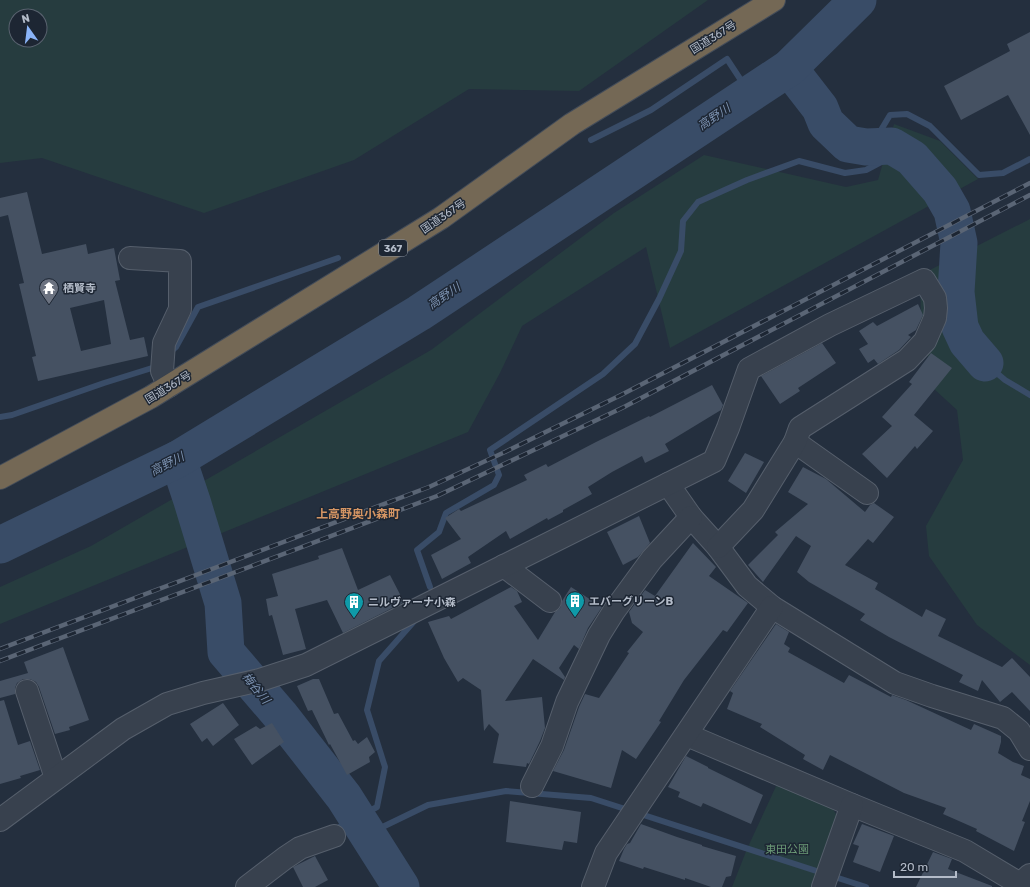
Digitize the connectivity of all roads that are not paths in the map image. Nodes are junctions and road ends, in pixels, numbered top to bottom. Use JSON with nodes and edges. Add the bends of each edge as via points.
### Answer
{"nodes":[{"id":1,"x":774,"y":0,"type":"edge"},
{"id":2,"x":130,"y":258,"type":"dead end"},
{"id":3,"x":169,"y":386,"type":"junction"},
{"id":4,"x":795,"y":442,"type":"junction"},
{"id":5,"x":0,"y":478,"type":"edge"},
{"id":6,"x":668,"y":484,"type":"junction"},
{"id":7,"x":867,"y":493,"type":"dead end"},
{"id":8,"x":691,"y":517,"type":"junction"},
{"id":9,"x":718,"y":547,"type":"junction"},
{"id":10,"x":504,"y":566,"type":"junction"},
{"id":11,"x":550,"y":600,"type":"dead end"},
{"id":12,"x":772,"y":607,"type":"junction"},
{"id":13,"x":27,"y":691,"type":"dead end"},
{"id":14,"x":687,"y":735,"type":"junction"},
{"id":15,"x":1030,"y":749,"type":"edge"},
{"id":16,"x":56,"y":778,"type":"junction"},
{"id":17,"x":532,"y":786,"type":"dead end"},
{"id":18,"x":852,"y":805,"type":"junction"},
{"id":19,"x":0,"y":820,"type":"edge"},
{"id":20,"x":334,"y":836,"type":"dead end"},
{"id":21,"x":1026,"y":882,"type":"edge"},
{"id":22,"x":824,"y":885,"type":"edge"},
{"id":23,"x":598,"y":886,"type":"edge"},
{"id":24,"x":247,"y":887,"type":"edge"}],
"edges":[{"from":1,"to":3,"type":"highway","name":"国道367号","number":"367","via":[[572,124],[441,218]]},
{"from":2,"to":3,"type":"street","via":[[180,260],[180,309],[164,343],[162,371]]},
{"from":3,"to":5,"type":"highway","name":"国道367号","number":"367"},
{"from":4,"to":6,"type":"street","via":[[800,428],[907,360],[925,341],[935,318],[936,308],[934,298],[924,280],[830,325],[749,369],[714,462]]},
{"from":4,"to":7,"type":"street"},
{"from":4,"to":9,"type":"street","via":[[753,510]]},
{"from":6,"to":8,"type":"street"},
{"from":6,"to":10,"type":"street"},
{"from":8,"to":9,"type":"street"},
{"from":8,"to":17,"type":"street","via":[[652,559],[599,635],[570,696],[552,746]]},
{"from":9,"to":12,"type":"street","via":[[747,586]]},
{"from":10,"to":11,"type":"street"},
{"from":10,"to":16,"type":"street","via":[[306,666],[167,704],[123,729]]},
{"from":12,"to":14,"type":"street"},
{"from":12,"to":15,"type":"street","via":[[895,683],[1003,718],[1018,731]]},
{"from":13,"to":16,"type":"street"},
{"from":14,"to":18,"type":"street"},
{"from":14,"to":23,"type":"street","via":[[606,854]]},
{"from":16,"to":19,"type":"street"},
{"from":18,"to":21,"type":"street","via":[[964,851]]},
{"from":18,"to":22,"type":"street"},
{"from":20,"to":24,"type":"street","via":[[300,848]]}]}
